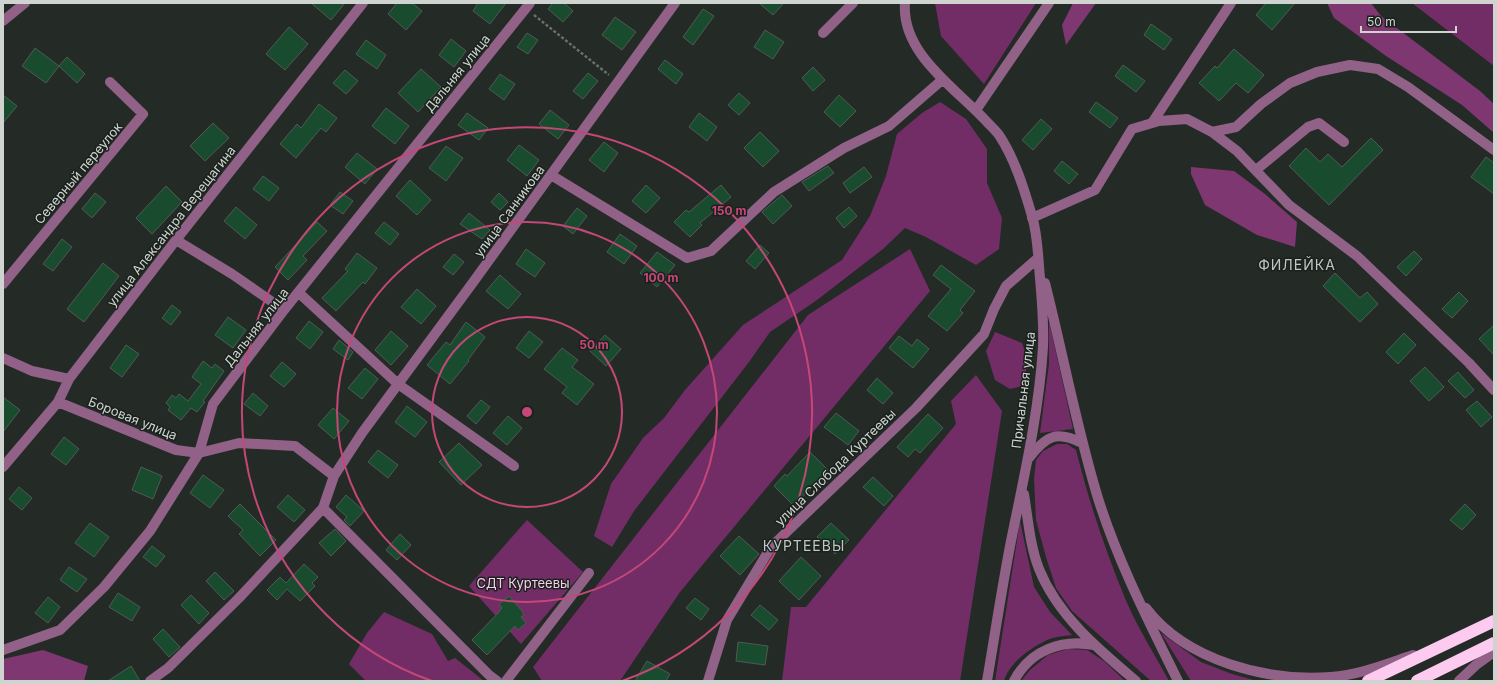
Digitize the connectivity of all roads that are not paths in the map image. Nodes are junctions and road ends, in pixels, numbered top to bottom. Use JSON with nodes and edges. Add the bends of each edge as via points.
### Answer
{"nodes":[{"id":1,"x":25,"y":3,"type":"edge"},
{"id":2,"x":363,"y":3,"type":"edge"},
{"id":3,"x":675,"y":3,"type":"edge"},
{"id":4,"x":854,"y":3,"type":"edge"},
{"id":5,"x":1049,"y":3,"type":"edge"},
{"id":6,"x":1231,"y":3,"type":"edge"},
{"id":7,"x":903,"y":4,"type":"edge"},
{"id":8,"x":528,"y":6,"type":"edge"},
{"id":9,"x":3,"y":21,"type":"edge"},
{"id":10,"x":823,"y":33,"type":"dead end"},
{"id":11,"x":942,"y":80,"type":"junction"},
{"id":12,"x":110,"y":82,"type":"dead end"},
{"id":13,"x":976,"y":110,"type":"junction"},
{"id":14,"x":1152,"y":123,"type":"junction"},
{"id":15,"x":1212,"y":132,"type":"junction"},
{"id":16,"x":1344,"y":142,"type":"dead end"},
{"id":17,"x":1494,"y":150,"type":"edge"},
{"id":18,"x":1256,"y":170,"type":"junction"},
{"id":19,"x":551,"y":175,"type":"junction"},
{"id":20,"x":1032,"y":218,"type":"junction"},
{"id":21,"x":176,"y":240,"type":"junction"},
{"id":22,"x":1038,"y":258,"type":"junction"},
{"id":23,"x":3,"y":284,"type":"edge"},
{"id":24,"x":299,"y":293,"type":"junction"},
{"id":25,"x":284,"y":310,"type":"junction"},
{"id":26,"x":3,"y":358,"type":"edge"},
{"id":27,"x":70,"y":379,"type":"junction"},
{"id":28,"x":398,"y":384,"type":"junction"},
{"id":29,"x":1494,"y":390,"type":"edge"},
{"id":30,"x":58,"y":402,"type":"junction"},
{"id":31,"x":1082,"y":443,"type":"junction"},
{"id":32,"x":199,"y":454,"type":"junction"},
{"id":33,"x":1028,"y":459,"type":"junction"},
{"id":34,"x":514,"y":466,"type":"dead end"},
{"id":35,"x":3,"y":467,"type":"edge"},
{"id":36,"x":334,"y":476,"type":"junction"},
{"id":37,"x":1023,"y":486,"type":"junction"},
{"id":38,"x":324,"y":508,"type":"junction"},
{"id":39,"x":589,"y":573,"type":"dead end"},
{"id":40,"x":1135,"y":593,"type":"junction"},
{"id":41,"x":1494,"y":621,"type":"edge"},
{"id":42,"x":1448,"y":642,"type":"junction"},
{"id":43,"x":1494,"y":643,"type":"edge"},
{"id":44,"x":1094,"y":645,"type":"junction"},
{"id":45,"x":3,"y":650,"type":"edge"},
{"id":46,"x":1494,"y":652,"type":"edge"},
{"id":47,"x":150,"y":681,"type":"edge"},
{"id":48,"x":497,"y":681,"type":"edge"},
{"id":49,"x":506,"y":681,"type":"edge"},
{"id":50,"x":708,"y":681,"type":"edge"},
{"id":51,"x":987,"y":681,"type":"edge"},
{"id":52,"x":1014,"y":681,"type":"edge"},
{"id":53,"x":1136,"y":681,"type":"edge"},
{"id":54,"x":1178,"y":681,"type":"edge"},
{"id":55,"x":1368,"y":681,"type":"edge"},
{"id":56,"x":1417,"y":681,"type":"edge"},
{"id":57,"x":1459,"y":681,"type":"edge"}],
"edges":[{"from":1,"to":9,"type":"street"},
{"from":2,"to":21,"type":"street","name":"улица Александра Верещагина"},
{"from":3,"to":19,"type":"street","name":"улица Санникова"},
{"from":4,"to":10,"type":"street"},
{"from":5,"to":13,"type":"street"},
{"from":6,"to":14,"type":"street"},
{"from":7,"to":11,"type":"street","name":"Причальная улица","via":[[908,31]]},
{"from":8,"to":24,"type":"street","name":"Дальняя улица"},
{"from":11,"to":13,"type":"street","name":"Причальная улица"},
{"from":11,"to":19,"type":"street","via":[[889,126],[844,148],[774,192],[711,250],[687,258]]},
{"from":12,"to":23,"type":"street","name":"Северный переулок","via":[[143,114]]},
{"from":13,"to":20,"type":"street","name":"Причальная улица","via":[[999,135],[1014,164]]},
{"from":14,"to":15,"type":"street","via":[[1187,119]]},
{"from":14,"to":20,"type":"street","via":[[1132,129],[1095,190]]},
{"from":15,"to":17,"type":"street","via":[[1236,127],[1290,82],[1350,64],[1378,69],[1408,87]]},
{"from":15,"to":18,"type":"street"},
{"from":16,"to":18,"type":"street","via":[[1319,122],[1308,127]]},
{"from":18,"to":29,"type":"street","via":[[1289,206],[1356,256]]},
{"from":19,"to":28,"type":"street","name":"улица Санникова"},
{"from":20,"to":22,"type":"street","name":"Причальная улица"},
{"from":21,"to":25,"type":"street"},
{"from":21,"to":27,"type":"street","name":"улица Александра Верещагина"},
{"from":22,"to":31,"type":"street"},
{"from":22,"to":33,"type":"street","name":"Причальная улица","via":[[1043,347]]},
{"from":22,"to":50,"type":"street","name":"улица Слобода Куртеевы","via":[[1006,286],[984,334],[916,408],[771,548],[727,620]]},
{"from":24,"to":25,"type":"street","name":"Дальняя улица"},
{"from":24,"to":28,"type":"street"},
{"from":25,"to":32,"type":"street","name":"Дальняя улица","via":[[213,404]]},
{"from":26,"to":27,"type":"street","via":[[32,371]]},
{"from":27,"to":30,"type":"street","name":"улица Александра Верещагина"},
{"from":28,"to":34,"type":"street"},
{"from":28,"to":36,"type":"street","name":"улица Санникова"},
{"from":30,"to":32,"type":"street","name":"Боровая улица","via":[[176,450]]},
{"from":30,"to":35,"type":"street","name":"улица Александра Верещагина"},
{"from":31,"to":33,"type":"street","via":[[1069,437],[1055,436],[1040,444]]},
{"from":31,"to":40,"type":"street","via":[[1100,504]]},
{"from":32,"to":36,"type":"street","via":[[239,443],[295,446]]},
{"from":32,"to":45,"type":"street","name":"Дальняя улица","via":[[150,530],[104,587],[60,630]]},
{"from":33,"to":37,"type":"street","name":"Причальная улица"},
{"from":36,"to":38,"type":"street","name":"улица Санникова"},
{"from":37,"to":44,"type":"street","via":[[1029,530],[1039,568],[1050,593]]},
{"from":37,"to":51,"type":"street","name":"Причальная улица"},
{"from":38,"to":47,"type":"street","via":[[217,620],[168,668]]},
{"from":38,"to":48,"type":"street"},
{"from":39,"to":49,"type":"street"},
{"from":40,"to":42,"type":"street","via":[[1150,613],[1178,638],[1224,662],[1261,673],[1307,678],[1356,673]]},
{"from":40,"to":54,"type":"street"},
{"from":41,"to":42,"type":"highway"},
{"from":42,"to":55,"type":"highway"},
{"from":43,"to":56,"type":"highway"},
{"from":44,"to":52,"type":"street","via":[[1082,642],[1056,645],[1025,664]]},
{"from":44,"to":53,"type":"street"},
{"from":46,"to":57,"type":"street"}]}
